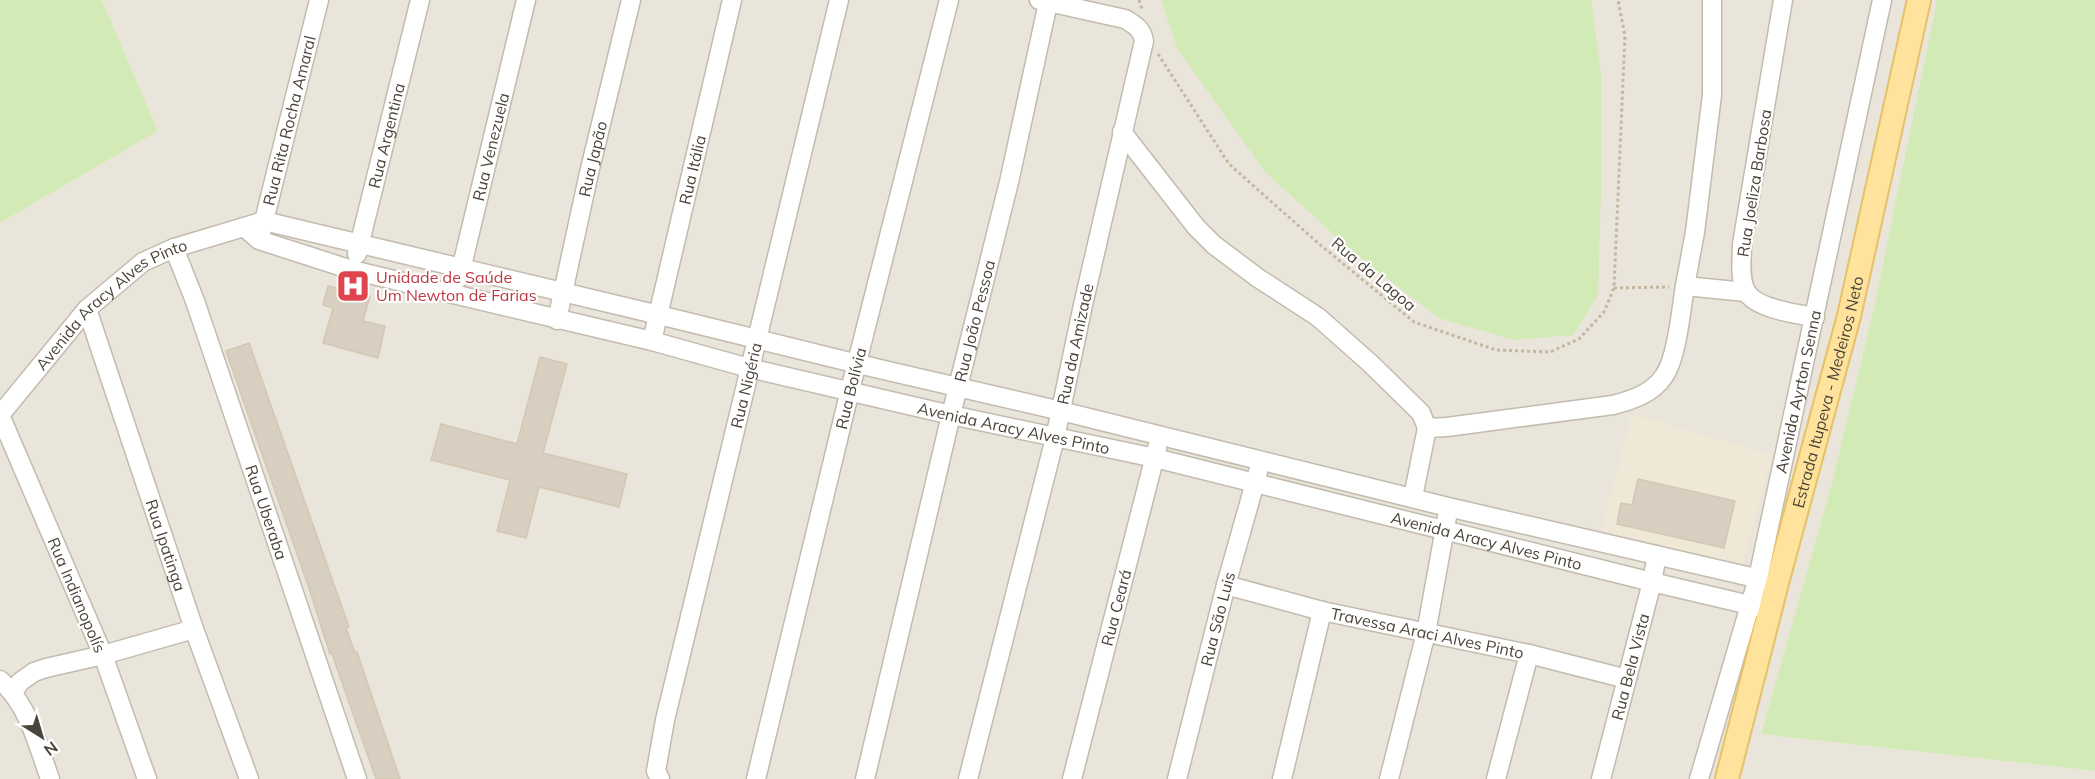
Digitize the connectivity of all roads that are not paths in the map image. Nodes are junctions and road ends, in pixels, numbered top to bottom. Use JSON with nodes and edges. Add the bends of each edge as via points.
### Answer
{"nodes":[{"id":1,"x":319,"y":0,"type":"edge"},
{"id":2,"x":420,"y":0,"type":"edge"},
{"id":3,"x":526,"y":0,"type":"edge"},
{"id":4,"x":631,"y":0,"type":"edge"},
{"id":5,"x":732,"y":0,"type":"edge"},
{"id":6,"x":839,"y":0,"type":"edge"},
{"id":7,"x":949,"y":0,"type":"edge"},
{"id":8,"x":1712,"y":0,"type":"edge"},
{"id":9,"x":1783,"y":0,"type":"edge"},
{"id":10,"x":1882,"y":0,"type":"edge"},
{"id":11,"x":1919,"y":0,"type":"edge"},
{"id":12,"x":1043,"y":1,"type":"edge"},
{"id":13,"x":1122,"y":132,"type":"junction"},
{"id":14,"x":264,"y":221,"type":"junction"},
{"id":15,"x":244,"y":227,"type":"junction"},
{"id":16,"x":259,"y":240,"type":"junction"},
{"id":17,"x":360,"y":245,"type":"junction"},
{"id":18,"x":174,"y":248,"type":"junction"},
{"id":19,"x":461,"y":268,"type":"junction"},
{"id":20,"x":352,"y":270,"type":"junction"},
{"id":21,"x":1685,"y":286,"type":"junction"},
{"id":22,"x":1746,"y":292,"type":"junction"},
{"id":23,"x":563,"y":293,"type":"junction"},
{"id":24,"x":455,"y":295,"type":"junction"},
{"id":25,"x":87,"y":309,"type":"junction"},
{"id":26,"x":659,"y":315,"type":"junction"},
{"id":27,"x":1815,"y":317,"type":"junction"},
{"id":28,"x":557,"y":320,"type":"junction"},
{"id":29,"x":756,"y":339,"type":"junction"},
{"id":30,"x":652,"y":341,"type":"junction"},
{"id":31,"x":858,"y":364,"type":"junction"},
{"id":32,"x":749,"y":368,"type":"junction"},
{"id":33,"x":958,"y":387,"type":"junction"},
{"id":34,"x":850,"y":390,"type":"junction"},
{"id":35,"x":1062,"y":411,"type":"junction"},
{"id":36,"x":0,"y":415,"type":"edge"},
{"id":37,"x":951,"y":415,"type":"junction"},
{"id":38,"x":1427,"y":428,"type":"junction"},
{"id":39,"x":1161,"y":435,"type":"junction"},
{"id":40,"x":1055,"y":438,"type":"junction"},
{"id":41,"x":1155,"y":458,"type":"junction"},
{"id":42,"x":1261,"y":459,"type":"junction"},
{"id":43,"x":1255,"y":483,"type":"junction"},
{"id":44,"x":1413,"y":497,"type":"junction"},
{"id":45,"x":1448,"y":507,"type":"junction"},
{"id":46,"x":1445,"y":529,"type":"junction"},
{"id":47,"x":1657,"y":555,"type":"junction"},
{"id":48,"x":1767,"y":581,"type":"junction"},
{"id":49,"x":1652,"y":582,"type":"junction"},
{"id":50,"x":1226,"y":585,"type":"junction"},
{"id":51,"x":1760,"y":608,"type":"junction"},
{"id":52,"x":1323,"y":611,"type":"junction"},
{"id":53,"x":195,"y":629,"type":"junction"},
{"id":54,"x":1426,"y":633,"type":"junction"},
{"id":55,"x":1529,"y":654,"type":"junction"},
{"id":56,"x":103,"y":655,"type":"junction"},
{"id":57,"x":1627,"y":679,"type":"junction"},
{"id":58,"x":6,"y":686,"type":"edge"},
{"id":59,"x":658,"y":775,"type":"edge"},
{"id":60,"x":50,"y":779,"type":"edge"},
{"id":61,"x":147,"y":779,"type":"edge"},
{"id":62,"x":249,"y":779,"type":"edge"},
{"id":63,"x":357,"y":779,"type":"edge"},
{"id":64,"x":756,"y":779,"type":"edge"},
{"id":65,"x":865,"y":779,"type":"edge"},
{"id":66,"x":968,"y":779,"type":"edge"},
{"id":67,"x":1072,"y":779,"type":"edge"},
{"id":68,"x":1177,"y":779,"type":"edge"},
{"id":69,"x":1282,"y":779,"type":"edge"},
{"id":70,"x":1389,"y":779,"type":"edge"},
{"id":71,"x":1496,"y":779,"type":"edge"},
{"id":72,"x":1601,"y":779,"type":"edge"},
{"id":73,"x":1699,"y":779,"type":"edge"},
{"id":74,"x":1727,"y":779,"type":"edge"}],
"edges":[{"from":1,"to":14,"type":"street","name":"Rua Rita Rocha Amaral"},
{"from":2,"to":17,"type":"street","name":"Rua Argentina"},
{"from":3,"to":19,"type":"street","name":"Rua Venezuela"},
{"from":4,"to":23,"type":"street","name":"Rua Japão"},
{"from":5,"to":26,"type":"street","name":"Rua Itália"},
{"from":6,"to":29,"type":"street","name":"Rua Nigéria"},
{"from":7,"to":31,"type":"street","name":"Rua Bolívia"},
{"from":8,"to":21,"type":"street","via":[[1711,105]]},
{"from":9,"to":22,"type":"street","name":"Rua Joeliza Barbosa","via":[[1742,244]]},
{"from":10,"to":27,"type":"street","name":"Avenida Ayrton Senna"},
{"from":11,"to":48,"type":"main road","name":"Estrada Itupeva - Medeiros Neto","via":[[1849,316]]},
{"from":12,"to":13,"type":"street","name":"Rua da Amizade","via":[[1125,19],[1143,33],[1140,66]]},
{"from":12,"to":33,"type":"street","name":"Rua João Pessoa","via":[[1009,182]]},
{"from":13,"to":35,"type":"street","name":"Rua da Amizade"},
{"from":13,"to":38,"type":"street","via":[[1214,245],[1318,317],[1410,400]]},
{"from":14,"to":15,"type":"street","name":"Avenida Aracy Alves Pinto"},
{"from":14,"to":16,"type":"street","name":"Rua Rita Rocha Amaral"},
{"from":14,"to":17,"type":"street","name":"Avenida Aracy Alves Pinto"},
{"from":15,"to":16,"type":"street"},
{"from":15,"to":18,"type":"street","name":"Avenida Aracy Alves Pinto"},
{"from":16,"to":20,"type":"street","name":"Avenida Aracy Alves Pinto"},
{"from":17,"to":19,"type":"street","name":"Avenida Aracy Alves Pinto"},
{"from":17,"to":20,"type":"street","name":"Rua Argentina"},
{"from":18,"to":25,"type":"street","name":"Avenida Aracy Alves Pinto","via":[[143,262]]},
{"from":18,"to":63,"type":"street","name":"Rua Uberaba"},
{"from":19,"to":23,"type":"street","name":"Avenida Aracy Alves Pinto"},
{"from":19,"to":24,"type":"street","name":"Rua Venezuela"},
{"from":20,"to":24,"type":"street","name":"Avenida Aracy Alves Pinto"},
{"from":21,"to":22,"type":"street"},
{"from":21,"to":38,"type":"street","via":[[1671,362],[1664,377],[1634,400]]},
{"from":22,"to":27,"type":"street","via":[[1761,304]]},
{"from":23,"to":26,"type":"street","name":"Avenida Aracy Alves Pinto"},
{"from":23,"to":28,"type":"street","name":"Rua Japão"},
{"from":24,"to":28,"type":"street","name":"Avenida Aracy Alves Pinto"},
{"from":25,"to":36,"type":"street","name":"Avenida Aracy Alves Pinto"},
{"from":25,"to":53,"type":"street","name":"Rua Ipatinga"},
{"from":26,"to":29,"type":"street","name":"Avenida Aracy Alves Pinto"},
{"from":26,"to":30,"type":"street","name":"Rua Itália"},
{"from":27,"to":48,"type":"street","name":"Avenida Ayrton Senna"},
{"from":28,"to":30,"type":"street","name":"Avenida Aracy Alves Pinto"},
{"from":29,"to":31,"type":"street","name":"Avenida Aracy Alves Pinto"},
{"from":29,"to":32,"type":"street","name":"Rua Nigéria"},
{"from":30,"to":32,"type":"street","name":"Avenida Aracy Alves Pinto"},
{"from":31,"to":33,"type":"street","name":"Avenida Aracy Alves Pinto"},
{"from":31,"to":34,"type":"street","name":"Rua Bolívia"},
{"from":32,"to":34,"type":"street","name":"Avenida Aracy Alves Pinto"},
{"from":32,"to":59,"type":"street","name":"Rua Nigéria","via":[[665,720]]},
{"from":33,"to":35,"type":"street","name":"Avenida Aracy Alves Pinto"},
{"from":33,"to":37,"type":"street","name":"Rua João Pessoa"},
{"from":34,"to":37,"type":"street","name":"Avenida Aracy Alves Pinto"},
{"from":34,"to":64,"type":"street","name":"Rua Bolívia"},
{"from":35,"to":39,"type":"street","name":"Avenida Aracy Alves Pinto"},
{"from":35,"to":40,"type":"street","name":"Rua da Amizade"},
{"from":36,"to":56,"type":"street","name":"Rua Indianopolís"},
{"from":37,"to":40,"type":"street","name":"Avenida Aracy Alves Pinto"},
{"from":37,"to":65,"type":"street","name":"Rua João Pessoa"},
{"from":38,"to":44,"type":"street"},
{"from":39,"to":41,"type":"street","name":"Rua Ceará"},
{"from":39,"to":42,"type":"street","name":"Avenida Aracy Alves Pinto"},
{"from":40,"to":41,"type":"street","name":"Avenida Aracy Alves Pinto"},
{"from":40,"to":66,"type":"street","name":"Rua da Amizade"},
{"from":41,"to":43,"type":"street","name":"Avenida Aracy Alves Pinto"},
{"from":41,"to":67,"type":"street","name":"Rua Ceará"},
{"from":42,"to":43,"type":"street","name":"Rua São Luis"},
{"from":42,"to":44,"type":"street","name":"Avenida Aracy Alves Pinto"},
{"from":43,"to":46,"type":"street","name":"Avenida Aracy Alves Pinto"},
{"from":43,"to":50,"type":"street","name":"Rua São Luis"},
{"from":44,"to":45,"type":"street","name":"Avenida Aracy Alves Pinto"},
{"from":45,"to":46,"type":"street"},
{"from":45,"to":47,"type":"street","name":"Avenida Aracy Alves Pinto"},
{"from":46,"to":49,"type":"street","name":"Avenida Aracy Alves Pinto"},
{"from":46,"to":54,"type":"street"},
{"from":47,"to":48,"type":"street","name":"Avenida Aracy Alves Pinto"},
{"from":47,"to":49,"type":"street","name":"Rua Bela Vista"},
{"from":48,"to":51,"type":"main road","name":"Estrada Itupeva - Medeiros Neto"},
{"from":49,"to":51,"type":"street","name":"Avenida Aracy Alves Pinto"},
{"from":49,"to":57,"type":"street","name":"Rua Bela Vista"},
{"from":50,"to":52,"type":"street","name":"Travessa Araci Alves Pinto"},
{"from":50,"to":68,"type":"street","name":"Rua São Luis"},
{"from":51,"to":73,"type":"street"},
{"from":51,"to":74,"type":"main road","name":"Estrada Itupeva - Medeiros Neto"},
{"from":52,"to":54,"type":"street","name":"Travessa Araci Alves Pinto"},
{"from":52,"to":69,"type":"street"},
{"from":53,"to":56,"type":"street"},
{"from":53,"to":62,"type":"street","name":"Rua Ipatinga"},
{"from":54,"to":55,"type":"street","name":"Travessa Araci Alves Pinto"},
{"from":54,"to":70,"type":"street"},
{"from":55,"to":57,"type":"street","name":"Travessa Araci Alves Pinto"},
{"from":55,"to":71,"type":"street"},
{"from":56,"to":58,"type":"street","via":[[34,672]]},
{"from":56,"to":61,"type":"street","name":"Rua Indianopolís"},
{"from":57,"to":72,"type":"street","name":"Rua Bela Vista"},
{"from":58,"to":60,"type":"street","via":[[28,715]]}]}
